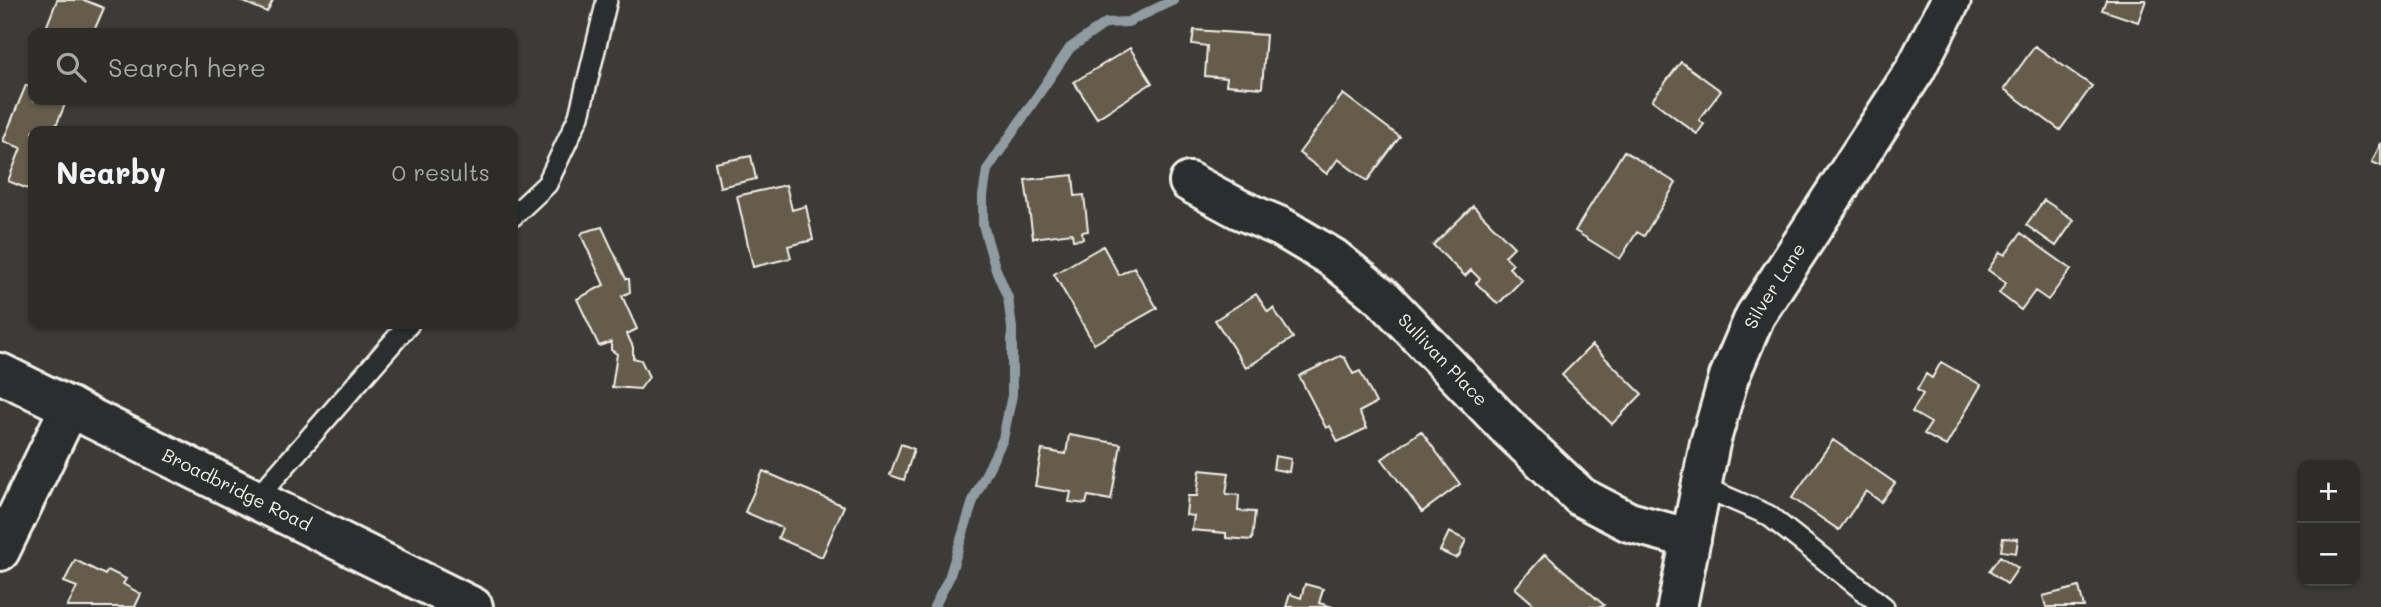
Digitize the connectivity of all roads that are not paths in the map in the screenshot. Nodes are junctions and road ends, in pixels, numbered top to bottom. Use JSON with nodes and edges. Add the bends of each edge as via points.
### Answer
{"nodes":[{"id":1,"x":607,"y":0,"type":"edge"},
{"id":2,"x":1951,"y":0,"type":"edge"},
{"id":3,"x":1189,"y":181,"type":"dead end"},
{"id":4,"x":518,"y":211,"type":"edge"},
{"id":5,"x":405,"y":329,"type":"edge"},
{"id":6,"x":0,"y":373,"type":"edge"},
{"id":7,"x":69,"y":407,"type":"junction"},
{"id":8,"x":1701,"y":486,"type":"junction"},
{"id":9,"x":256,"y":499,"type":"junction"},
{"id":10,"x":1691,"y":539,"type":"junction"},
{"id":11,"x":0,"y":551,"type":"edge"},
{"id":12,"x":473,"y":607,"type":"edge"},
{"id":13,"x":1677,"y":607,"type":"edge"},
{"id":14,"x":1884,"y":607,"type":"edge"}],
"edges":[{"from":1,"to":4,"type":"lane","via":[[579,116],[547,184]]},
{"from":2,"to":8,"type":"street","name":"Silver Lane","via":[[1915,70],[1755,316],[1729,377]]},
{"from":3,"to":10,"type":"street","name":"Sullivan Place","via":[[1281,227],[1374,290],[1581,497],[1629,522]]},
{"from":5,"to":9,"type":"lane"},
{"from":6,"to":7,"type":"street","name":"Broadbridge Road"},
{"from":7,"to":9,"type":"street","name":"Broadbridge Road"},
{"from":7,"to":11,"type":"street"},
{"from":8,"to":10,"type":"street","name":"Silver Lane"},
{"from":8,"to":14,"type":"lane","via":[[1768,515]]},
{"from":9,"to":12,"type":"street","name":"Broadbridge Road"},
{"from":10,"to":13,"type":"street","name":"Silver Lane"}]}
